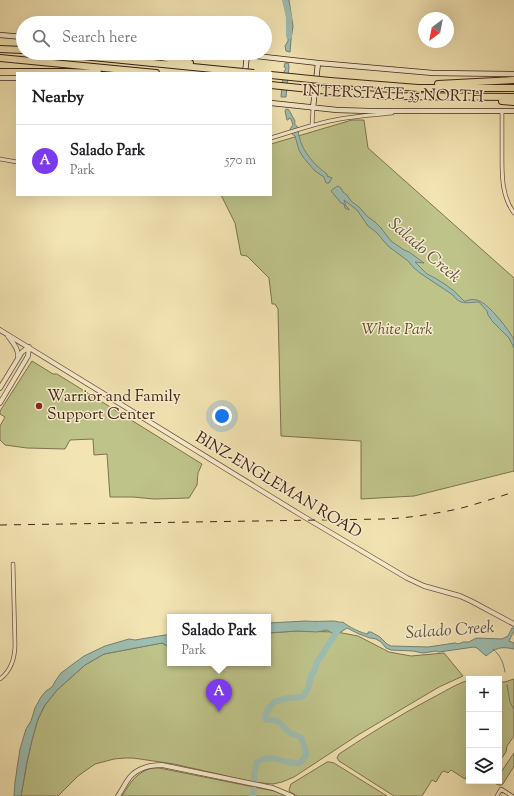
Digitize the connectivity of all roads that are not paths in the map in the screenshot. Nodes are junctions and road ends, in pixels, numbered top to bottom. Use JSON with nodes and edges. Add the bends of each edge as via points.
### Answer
{"nodes":[{"id":1,"x":0,"y":35,"type":"edge"},
{"id":2,"x":16,"y":36,"type":"edge"},
{"id":3,"x":0,"y":49,"type":"edge"},
{"id":4,"x":16,"y":50,"type":"edge"},
{"id":5,"x":0,"y":58,"type":"edge"},
{"id":6,"x":272,"y":58,"type":"edge"},
{"id":7,"x":16,"y":60,"type":"edge"},
{"id":8,"x":20,"y":60,"type":"edge"},
{"id":9,"x":122,"y":60,"type":"edge"},
{"id":10,"x":176,"y":60,"type":"edge"},
{"id":11,"x":245,"y":60,"type":"edge"},
{"id":12,"x":318,"y":62,"type":"junction"},
{"id":13,"x":223,"y":70,"type":"junction"},
{"id":14,"x":0,"y":72,"type":"edge"},
{"id":15,"x":16,"y":72,"type":"edge"},
{"id":16,"x":16,"y":72,"type":"edge"},
{"id":17,"x":67,"y":72,"type":"edge"},
{"id":18,"x":143,"y":72,"type":"edge"},
{"id":19,"x":244,"y":72,"type":"edge"},
{"id":20,"x":514,"y":74,"type":"edge"},
{"id":21,"x":272,"y":75,"type":"edge"},
{"id":22,"x":0,"y":78,"type":"edge"},
{"id":23,"x":16,"y":78,"type":"edge"},
{"id":24,"x":514,"y":80,"type":"edge"},
{"id":25,"x":272,"y":85,"type":"edge"},
{"id":26,"x":391,"y":86,"type":"junction"},
{"id":27,"x":514,"y":88,"type":"edge"},
{"id":28,"x":464,"y":97,"type":"junction"},
{"id":29,"x":514,"y":97,"type":"edge"},
{"id":30,"x":514,"y":102,"type":"edge"},
{"id":31,"x":272,"y":103,"type":"edge"},
{"id":32,"x":314,"y":108,"type":"junction"},
{"id":33,"x":514,"y":110,"type":"edge"},
{"id":34,"x":412,"y":111,"type":"junction"},
{"id":35,"x":502,"y":111,"type":"junction"},
{"id":36,"x":312,"y":125,"type":"junction"},
{"id":37,"x":272,"y":138,"type":"edge"},
{"id":38,"x":0,"y":159,"type":"edge"},
{"id":39,"x":16,"y":162,"type":"edge"},
{"id":40,"x":514,"y":213,"type":"edge"},
{"id":41,"x":0,"y":330,"type":"edge"},
{"id":42,"x":7,"y":334,"type":"junction"},
{"id":43,"x":29,"y":347,"type":"junction"},
{"id":44,"x":17,"y":360,"type":"junction"},
{"id":45,"x":0,"y":388,"type":"edge"},
{"id":46,"x":0,"y":403,"type":"edge"},
{"id":47,"x":13,"y":564,"type":"dead end"},
{"id":48,"x":514,"y":624,"type":"edge"},
{"id":49,"x":0,"y":679,"type":"edge"},
{"id":50,"x":118,"y":796,"type":"edge"},
{"id":51,"x":292,"y":796,"type":"edge"},
{"id":52,"x":497,"y":796,"type":"edge"},
{"id":53,"x":512,"y":796,"type":"edge"}],
"edges":[{"from":1,"to":2,"type":"main road"},
{"from":3,"to":4,"type":"highway"},
{"from":5,"to":7,"type":"highway"},
{"from":6,"to":12,"type":"main road","name":"INTERSTATE 35 NORTH"},
{"from":8,"to":18,"type":"highway"},
{"from":9,"to":13,"type":"highway"},
{"from":10,"to":13,"type":"highway"},
{"from":11,"to":19,"type":"main road"},
{"from":12,"to":20,"type":"main road","name":"INTERSTATE 35 NORTH","via":[[433,73]]},
{"from":12,"to":32,"type":"main road"},
{"from":13,"to":19,"type":"highway"},
{"from":14,"to":15,"type":"highway"},
{"from":16,"to":17,"type":"highway"},
{"from":21,"to":26,"type":"highway","bridge":true},
{"from":22,"to":23,"type":"main road"},
{"from":24,"to":26,"type":"highway"},
{"from":25,"to":28,"type":"highway","bridge":true,"via":[[390,96]]},
{"from":26,"to":27,"type":"highway"},
{"from":28,"to":29,"type":"highway"},
{"from":28,"to":30,"type":"highway"},
{"from":31,"to":32,"type":"main road","name":"INTERSTATE 35 NORTH"},
{"from":32,"to":34,"type":"main road","name":"INTERSTATE 35 NORTH"},
{"from":32,"to":36,"type":"street"},
{"from":33,"to":35,"type":"main road","name":"INTERSTATE 35 NORTH"},
{"from":34,"to":35,"type":"main road","name":"INTERSTATE 35 NORTH"},
{"from":34,"to":36,"type":"street","via":[[339,119]]},
{"from":35,"to":40,"type":"street","via":[[502,181],[507,202]]},
{"from":36,"to":37,"type":"street"},
{"from":38,"to":39,"type":"street"},
{"from":41,"to":42,"type":"street","name":"BINZ-ENGLEMAN ROAD"},
{"from":42,"to":43,"type":"street","name":"BINZ-ENGLEMAN ROAD"},
{"from":42,"to":44,"type":"street","via":[[16,346]]},
{"from":43,"to":44,"type":"street"},
{"from":43,"to":46,"type":"street","via":[[28,356]]},
{"from":43,"to":48,"type":"street","name":"BINZ-ENGLEMAN ROAD","via":[[301,516],[402,575],[424,586],[460,596]]},
{"from":44,"to":45,"type":"street"},
{"from":47,"to":49,"type":"street","via":[[15,654],[13,663]]},
{"from":50,"to":51,"type":"street","via":[[137,771],[158,765],[273,788]]},
{"from":52,"to":53,"type":"street","via":[[501,790]]}]}
